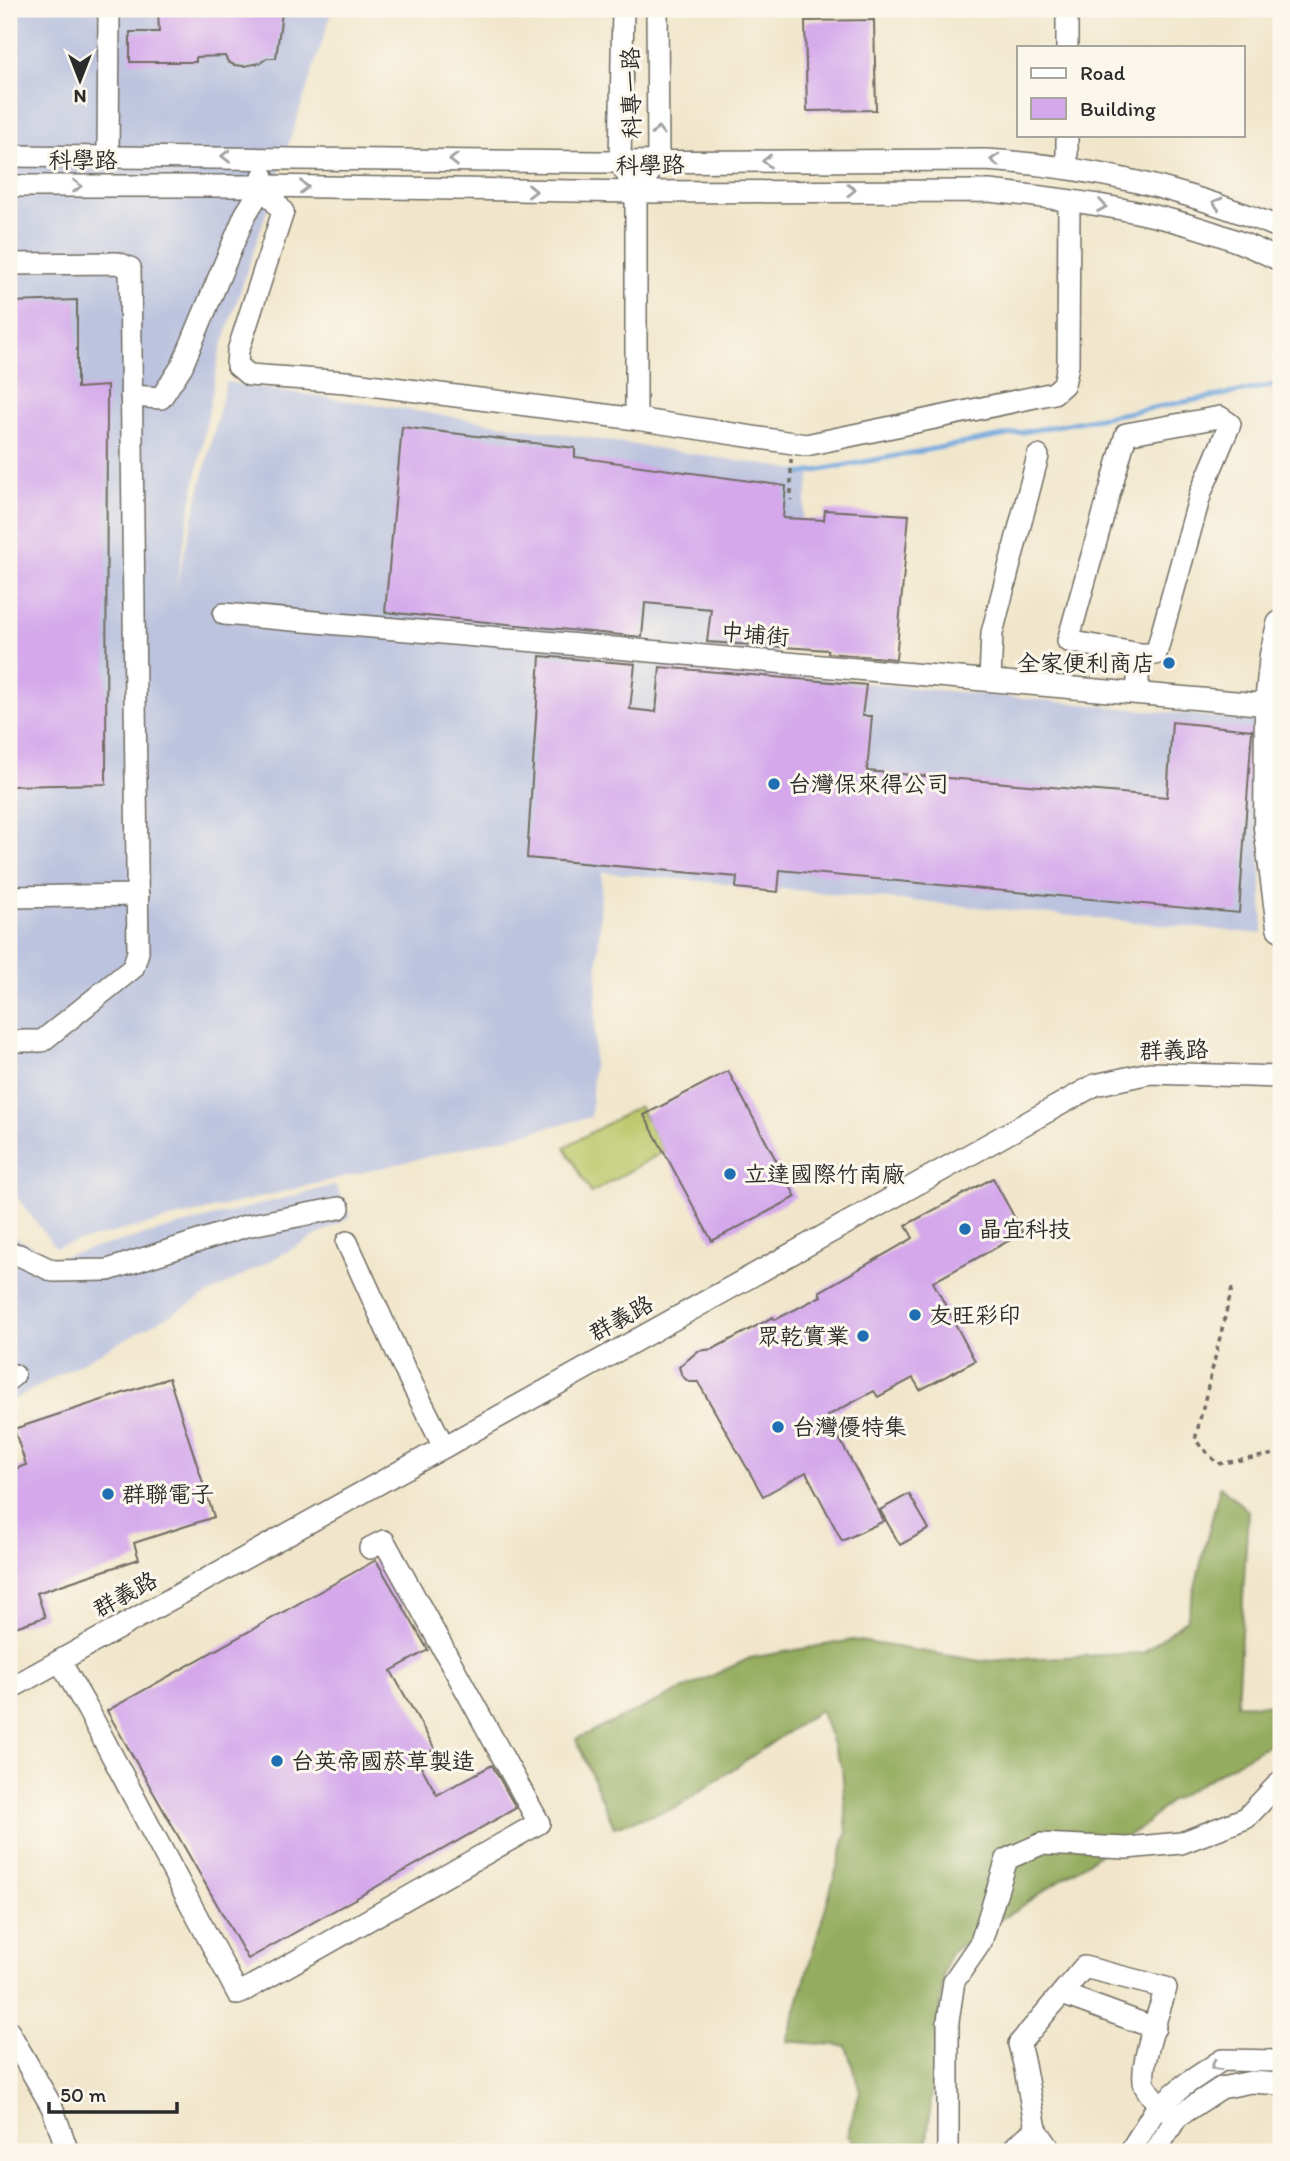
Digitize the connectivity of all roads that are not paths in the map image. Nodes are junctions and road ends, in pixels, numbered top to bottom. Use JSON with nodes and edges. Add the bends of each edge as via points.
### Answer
{"nodes":[{"id":1,"x":109,"y":9,"type":"edge"},
{"id":2,"x":623,"y":9,"type":"edge"},
{"id":3,"x":657,"y":9,"type":"edge"},
{"id":4,"x":1067,"y":9,"type":"edge"},
{"id":5,"x":1067,"y":46,"type":"edge"},
{"id":6,"x":1067,"y":136,"type":"edge"},
{"id":7,"x":9,"y":156,"type":"edge"},
{"id":8,"x":108,"y":157,"type":"junction"},
{"id":9,"x":262,"y":157,"type":"junction"},
{"id":10,"x":620,"y":160,"type":"junction"},
{"id":11,"x":658,"y":160,"type":"junction"},
{"id":12,"x":1067,"y":167,"type":"junction"},
{"id":13,"x":9,"y":186,"type":"edge"},
{"id":14,"x":263,"y":186,"type":"junction"},
{"id":15,"x":636,"y":192,"type":"junction"},
{"id":16,"x":1069,"y":201,"type":"junction"},
{"id":17,"x":1281,"y":228,"type":"edge"},
{"id":18,"x":1281,"y":261,"type":"edge"},
{"id":19,"x":9,"y":264,"type":"edge"},
{"id":20,"x":131,"y":396,"type":"junction"},
{"id":21,"x":636,"y":419,"type":"junction"},
{"id":22,"x":1038,"y":456,"type":"dead end"},
{"id":23,"x":224,"y":614,"type":"dead end"},
{"id":24,"x":1281,"y":625,"type":"edge"},
{"id":25,"x":1140,"y":654,"type":"junction"},
{"id":26,"x":989,"y":680,"type":"junction"},
{"id":27,"x":1137,"y":693,"type":"junction"},
{"id":28,"x":1275,"y":705,"type":"edge"},
{"id":29,"x":138,"y":895,"type":"junction"},
{"id":30,"x":9,"y":897,"type":"edge"},
{"id":31,"x":1280,"y":911,"type":"edge"},
{"id":32,"x":9,"y":1041,"type":"edge"},
{"id":33,"x":1281,"y":1077,"type":"edge"},
{"id":34,"x":339,"y":1208,"type":"dead end"},
{"id":35,"x":347,"y":1242,"type":"dead end"},
{"id":36,"x":9,"y":1253,"type":"edge"},
{"id":37,"x":444,"y":1447,"type":"junction"},
{"id":38,"x":370,"y":1548,"type":"dead end"},
{"id":39,"x":60,"y":1661,"type":"junction"},
{"id":40,"x":9,"y":1689,"type":"edge"},
{"id":41,"x":1281,"y":1781,"type":"edge"},
{"id":42,"x":1062,"y":1994,"type":"junction"},
{"id":43,"x":1154,"y":2028,"type":"junction"},
{"id":44,"x":9,"y":2032,"type":"edge"},
{"id":45,"x":1281,"y":2061,"type":"edge"},
{"id":46,"x":1281,"y":2084,"type":"edge"},
{"id":47,"x":1168,"y":2111,"type":"junction"},
{"id":48,"x":1036,"y":2129,"type":"junction"},
{"id":49,"x":68,"y":2152,"type":"edge"},
{"id":50,"x":948,"y":2152,"type":"edge"},
{"id":51,"x":1015,"y":2152,"type":"edge"},
{"id":52,"x":1052,"y":2152,"type":"edge"},
{"id":53,"x":1130,"y":2152,"type":"edge"},
{"id":54,"x":1155,"y":2152,"type":"edge"}],
"edges":[{"from":1,"to":8,"type":"street"},
{"from":2,"to":10,"type":"street","name":"科專一路"},
{"from":11,"to":3,"type":"street","name":"科專一路","one_way":true},
{"from":4,"to":5,"type":"street"},
{"from":6,"to":12,"type":"street"},
{"from":7,"to":8,"type":"street","name":"科學路"},
{"from":9,"to":8,"type":"street","name":"科學路","one_way":true},
{"from":10,"to":9,"type":"street","name":"科學路","one_way":true},
{"from":9,"to":14,"type":"street"},
{"from":10,"to":11,"type":"street","name":"科學路"},
{"from":10,"to":15,"type":"street","name":"科專一路"},
{"from":12,"to":11,"type":"street","name":"科學路","one_way":true,"via":[[985,160]]},
{"from":11,"to":15,"type":"street","name":"科專一路"},
{"from":17,"to":12,"type":"street","name":"科學路","one_way":true,"via":[[1224,205],[1138,180]]},
{"from":13,"to":14,"type":"street","name":"科學路","one_way":true},
{"from":14,"to":15,"type":"street","name":"科學路","one_way":true},
{"from":14,"to":20,"type":"street","via":[[245,215],[183,366],[161,398]]},
{"from":14,"to":21,"type":"street","via":[[283,212],[238,351],[237,365],[249,375],[346,382]]},
{"from":15,"to":16,"type":"street","name":"科學路","one_way":true,"via":[[989,191]]},
{"from":15,"to":21,"type":"street"},
{"from":16,"to":18,"type":"street","name":"科學路","one_way":true,"via":[[1163,217]]},
{"from":16,"to":21,"type":"street","via":[[1068,365],[1064,384],[1054,393],[806,445]]},
{"from":19,"to":20,"type":"street","via":[[118,263],[131,268]]},
{"from":20,"to":29,"type":"street"},
{"from":22,"to":26,"type":"street","via":[[992,633]]},
{"from":23,"to":26,"type":"street","name":"中埔街"},
{"from":24,"to":28,"type":"main road","via":[[1274,655]]},
{"from":25,"to":25,"type":"street","via":[[1156,654],[1201,492],[1230,424],[1220,416],[1126,434],[1068,641]]},
{"from":25,"to":27,"type":"street"},
{"from":26,"to":27,"type":"street","name":"中埔街"},
{"from":27,"to":28,"type":"street","name":"中埔街"},
{"from":28,"to":31,"type":"main road","via":[[1268,828]]},
{"from":29,"to":30,"type":"street"},
{"from":29,"to":32,"type":"street","via":[[138,953],[133,968],[42,1041]]},
{"from":33,"to":37,"type":"street","name":"群義路","via":[[1150,1073],[1094,1085]]},
{"from":34,"to":36,"type":"street","via":[[246,1226],[108,1270],[53,1271]]},
{"from":35,"to":37,"type":"street"},
{"from":37,"to":39,"type":"street","name":"群義路"},
{"from":38,"to":39,"type":"street","via":[[384,1541],[539,1823],[238,1994]]},
{"from":39,"to":40,"type":"street","name":"群義路"},
{"from":41,"to":50,"type":"street","via":[[1246,1818],[1181,1843],[1126,1848],[1041,1844],[1007,1859],[981,1942],[954,1981],[948,2021]]},
{"from":42,"to":43,"type":"street"},
{"from":42,"to":43,"type":"street","via":[[1084,1967],[1166,1988]]},
{"from":42,"to":48,"type":"street","via":[[1019,2044]]},
{"from":43,"to":47,"type":"street","via":[[1143,2069],[1145,2086]]},
{"from":44,"to":49,"type":"street","via":[[52,2107]]},
{"from":45,"to":47,"type":"street","one_way":true,"via":[[1222,2060],[1183,2086]]},
{"from":46,"to":47,"type":"street","via":[[1251,2082],[1220,2088]]},
{"from":47,"to":53,"type":"street","via":[[1155,2110]]},
{"from":47,"to":54,"type":"street"},
{"from":48,"to":51,"type":"street"},
{"from":48,"to":52,"type":"street"}]}
